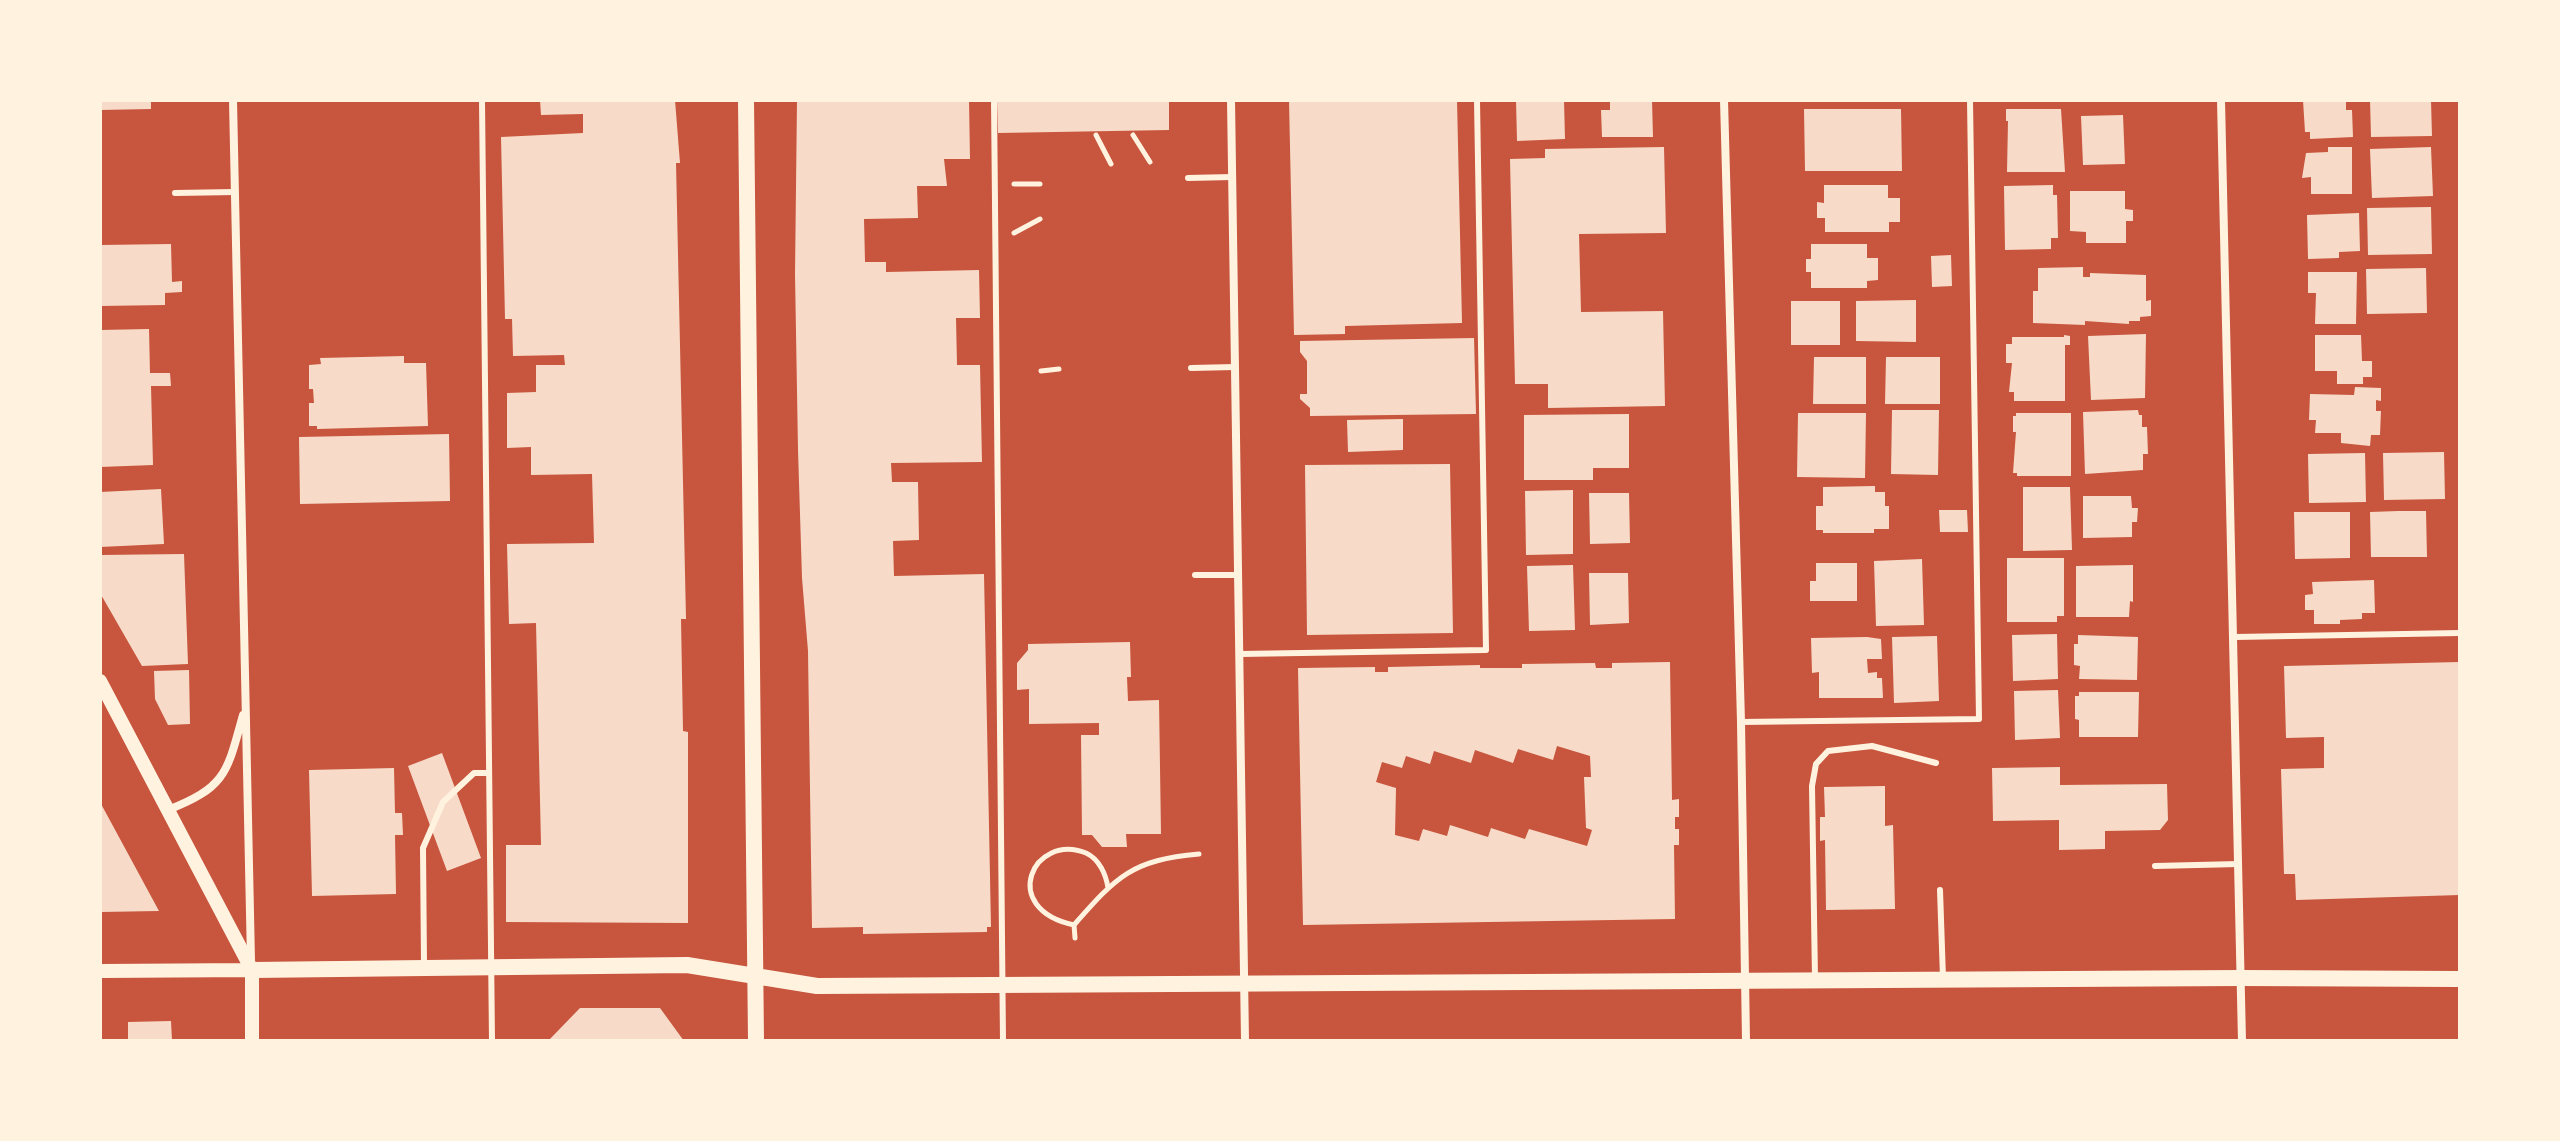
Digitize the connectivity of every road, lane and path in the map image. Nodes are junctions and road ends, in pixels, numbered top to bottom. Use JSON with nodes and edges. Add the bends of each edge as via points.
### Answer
{"nodes":[{"id":1,"x":233,"y":100,"type":"edge"},
{"id":2,"x":482,"y":100,"type":"edge"},
{"id":3,"x":746,"y":100,"type":"edge"},
{"id":4,"x":994,"y":100,"type":"edge"},
{"id":5,"x":1231,"y":100,"type":"edge"},
{"id":6,"x":1477,"y":100,"type":"edge"},
{"id":7,"x":1724,"y":100,"type":"edge"},
{"id":8,"x":1970,"y":100,"type":"edge"},
{"id":9,"x":2221,"y":100,"type":"edge"},
{"id":10,"x":1096,"y":135,"type":"dead end"},
{"id":11,"x":1133,"y":135,"type":"dead end"},
{"id":12,"x":1150,"y":162,"type":"dead end"},
{"id":13,"x":1111,"y":164,"type":"dead end"},
{"id":14,"x":1232,"y":177,"type":"junction"},
{"id":15,"x":1188,"y":178,"type":"dead end"},
{"id":16,"x":1013,"y":184,"type":"dead end"},
{"id":17,"x":1040,"y":184,"type":"dead end"},
{"id":18,"x":235,"y":192,"type":"junction"},
{"id":19,"x":175,"y":193,"type":"dead end"},
{"id":20,"x":1040,"y":219,"type":"dead end"},
{"id":21,"x":1009,"y":236,"type":"dead end"},
{"id":22,"x":1235,"y":367,"type":"junction"},
{"id":23,"x":1191,"y":368,"type":"dead end"},
{"id":24,"x":1059,"y":369,"type":"dead end"},
{"id":25,"x":1041,"y":371,"type":"dead end"},
{"id":26,"x":1195,"y":575,"type":"dead end"},
{"id":27,"x":1239,"y":575,"type":"junction"},
{"id":28,"x":2460,"y":633,"type":"edge"},
{"id":29,"x":2235,"y":637,"type":"junction"},
{"id":30,"x":1240,"y":654,"type":"junction"},
{"id":31,"x":100,"y":681,"type":"edge"},
{"id":32,"x":246,"y":707,"type":"junction"},
{"id":33,"x":1741,"y":722,"type":"junction"},
{"id":34,"x":1936,"y":763,"type":"dead end"},
{"id":35,"x":489,"y":773,"type":"junction"},
{"id":36,"x":167,"y":810,"type":"junction"},
{"id":37,"x":1199,"y":854,"type":"dead end"},
{"id":38,"x":2239,"y":864,"type":"junction"},
{"id":39,"x":2155,"y":866,"type":"dead end"},
{"id":40,"x":1108,"y":888,"type":"junction"},
{"id":41,"x":1940,"y":890,"type":"dead end"},
{"id":42,"x":1074,"y":925,"type":"junction"},
{"id":43,"x":1075,"y":938,"type":"dead end"},
{"id":44,"x":491,"y":967,"type":"junction"},
{"id":45,"x":424,"y":968,"type":"junction"},
{"id":46,"x":252,"y":970,"type":"junction"},
{"id":47,"x":100,"y":971,"type":"edge"},
{"id":48,"x":757,"y":977,"type":"junction"},
{"id":49,"x":2241,"y":978,"type":"junction"},
{"id":50,"x":2460,"y":979,"type":"edge"},
{"id":51,"x":1744,"y":981,"type":"junction"},
{"id":52,"x":1815,"y":981,"type":"junction"},
{"id":53,"x":1943,"y":981,"type":"junction"},
{"id":54,"x":1245,"y":983,"type":"junction"},
{"id":55,"x":1004,"y":985,"type":"junction"},
{"id":56,"x":252,"y":1041,"type":"edge"},
{"id":57,"x":492,"y":1041,"type":"edge"},
{"id":58,"x":756,"y":1041,"type":"edge"},
{"id":59,"x":1003,"y":1041,"type":"edge"},
{"id":60,"x":1245,"y":1041,"type":"edge"},
{"id":61,"x":1746,"y":1041,"type":"edge"},
{"id":62,"x":2242,"y":1041,"type":"edge"}],
"edges":[{"from":1,"to":18,"type":"street"},
{"from":2,"to":35,"type":"lane"},
{"from":3,"to":48,"type":"main road"},
{"from":4,"to":55,"type":"lane"},
{"from":5,"to":14,"type":"street"},
{"from":6,"to":30,"type":"lane","via":[[1486,650]]},
{"from":7,"to":33,"type":"street"},
{"from":8,"to":33,"type":"lane","via":[[1979,719]]},
{"from":9,"to":29,"type":"street"},
{"from":10,"to":13,"type":"path"},
{"from":11,"to":12,"type":"path"},
{"from":14,"to":15,"type":"lane"},
{"from":14,"to":22,"type":"street"},
{"from":16,"to":17,"type":"path"},
{"from":18,"to":19,"type":"lane"},
{"from":18,"to":32,"type":"street"},
{"from":20,"to":21,"type":"path"},
{"from":22,"to":23,"type":"lane"},
{"from":22,"to":27,"type":"street"},
{"from":24,"to":25,"type":"path"},
{"from":26,"to":27,"type":"lane"},
{"from":27,"to":30,"type":"street"},
{"from":28,"to":29,"type":"lane"},
{"from":29,"to":38,"type":"street"},
{"from":30,"to":54,"type":"street"},
{"from":31,"to":36,"type":"street"},
{"from":32,"to":36,"type":"street","via":[[223,776],[195,799]]},
{"from":32,"to":46,"type":"street"},
{"from":33,"to":51,"type":"street"},
{"from":34,"to":52,"type":"lane","via":[[1872,746],[1828,751],[1816,764]]},
{"from":35,"to":44,"type":"lane"},
{"from":35,"to":45,"type":"lane","via":[[474,773],[443,802],[423,848]]},
{"from":36,"to":46,"type":"street"},
{"from":37,"to":40,"type":"path","via":[[1147,863]]},
{"from":38,"to":39,"type":"lane"},
{"from":38,"to":49,"type":"street"},
{"from":40,"to":42,"type":"path"},
{"from":40,"to":42,"type":"path","via":[[1107,876],[1093,856],[1056,849],[1039,861],[1030,877],[1034,903],[1055,921]]},
{"from":41,"to":53,"type":"lane"},
{"from":42,"to":43,"type":"path"},
{"from":44,"to":45,"type":"main road"},
{"from":44,"to":48,"type":"main road","via":[[687,965]]},
{"from":44,"to":57,"type":"lane"},
{"from":45,"to":46,"type":"main road"},
{"from":46,"to":47,"type":"street"},
{"from":46,"to":56,"type":"street"},
{"from":48,"to":55,"type":"main road","via":[[817,986]]},
{"from":48,"to":58,"type":"main road"},
{"from":49,"to":50,"type":"main road"},
{"from":49,"to":53,"type":"main road"},
{"from":49,"to":62,"type":"street"},
{"from":51,"to":52,"type":"main road"},
{"from":51,"to":54,"type":"main road"},
{"from":51,"to":61,"type":"street"},
{"from":52,"to":53,"type":"main road"},
{"from":54,"to":55,"type":"main road"},
{"from":54,"to":60,"type":"street"},
{"from":55,"to":59,"type":"lane"}]}
